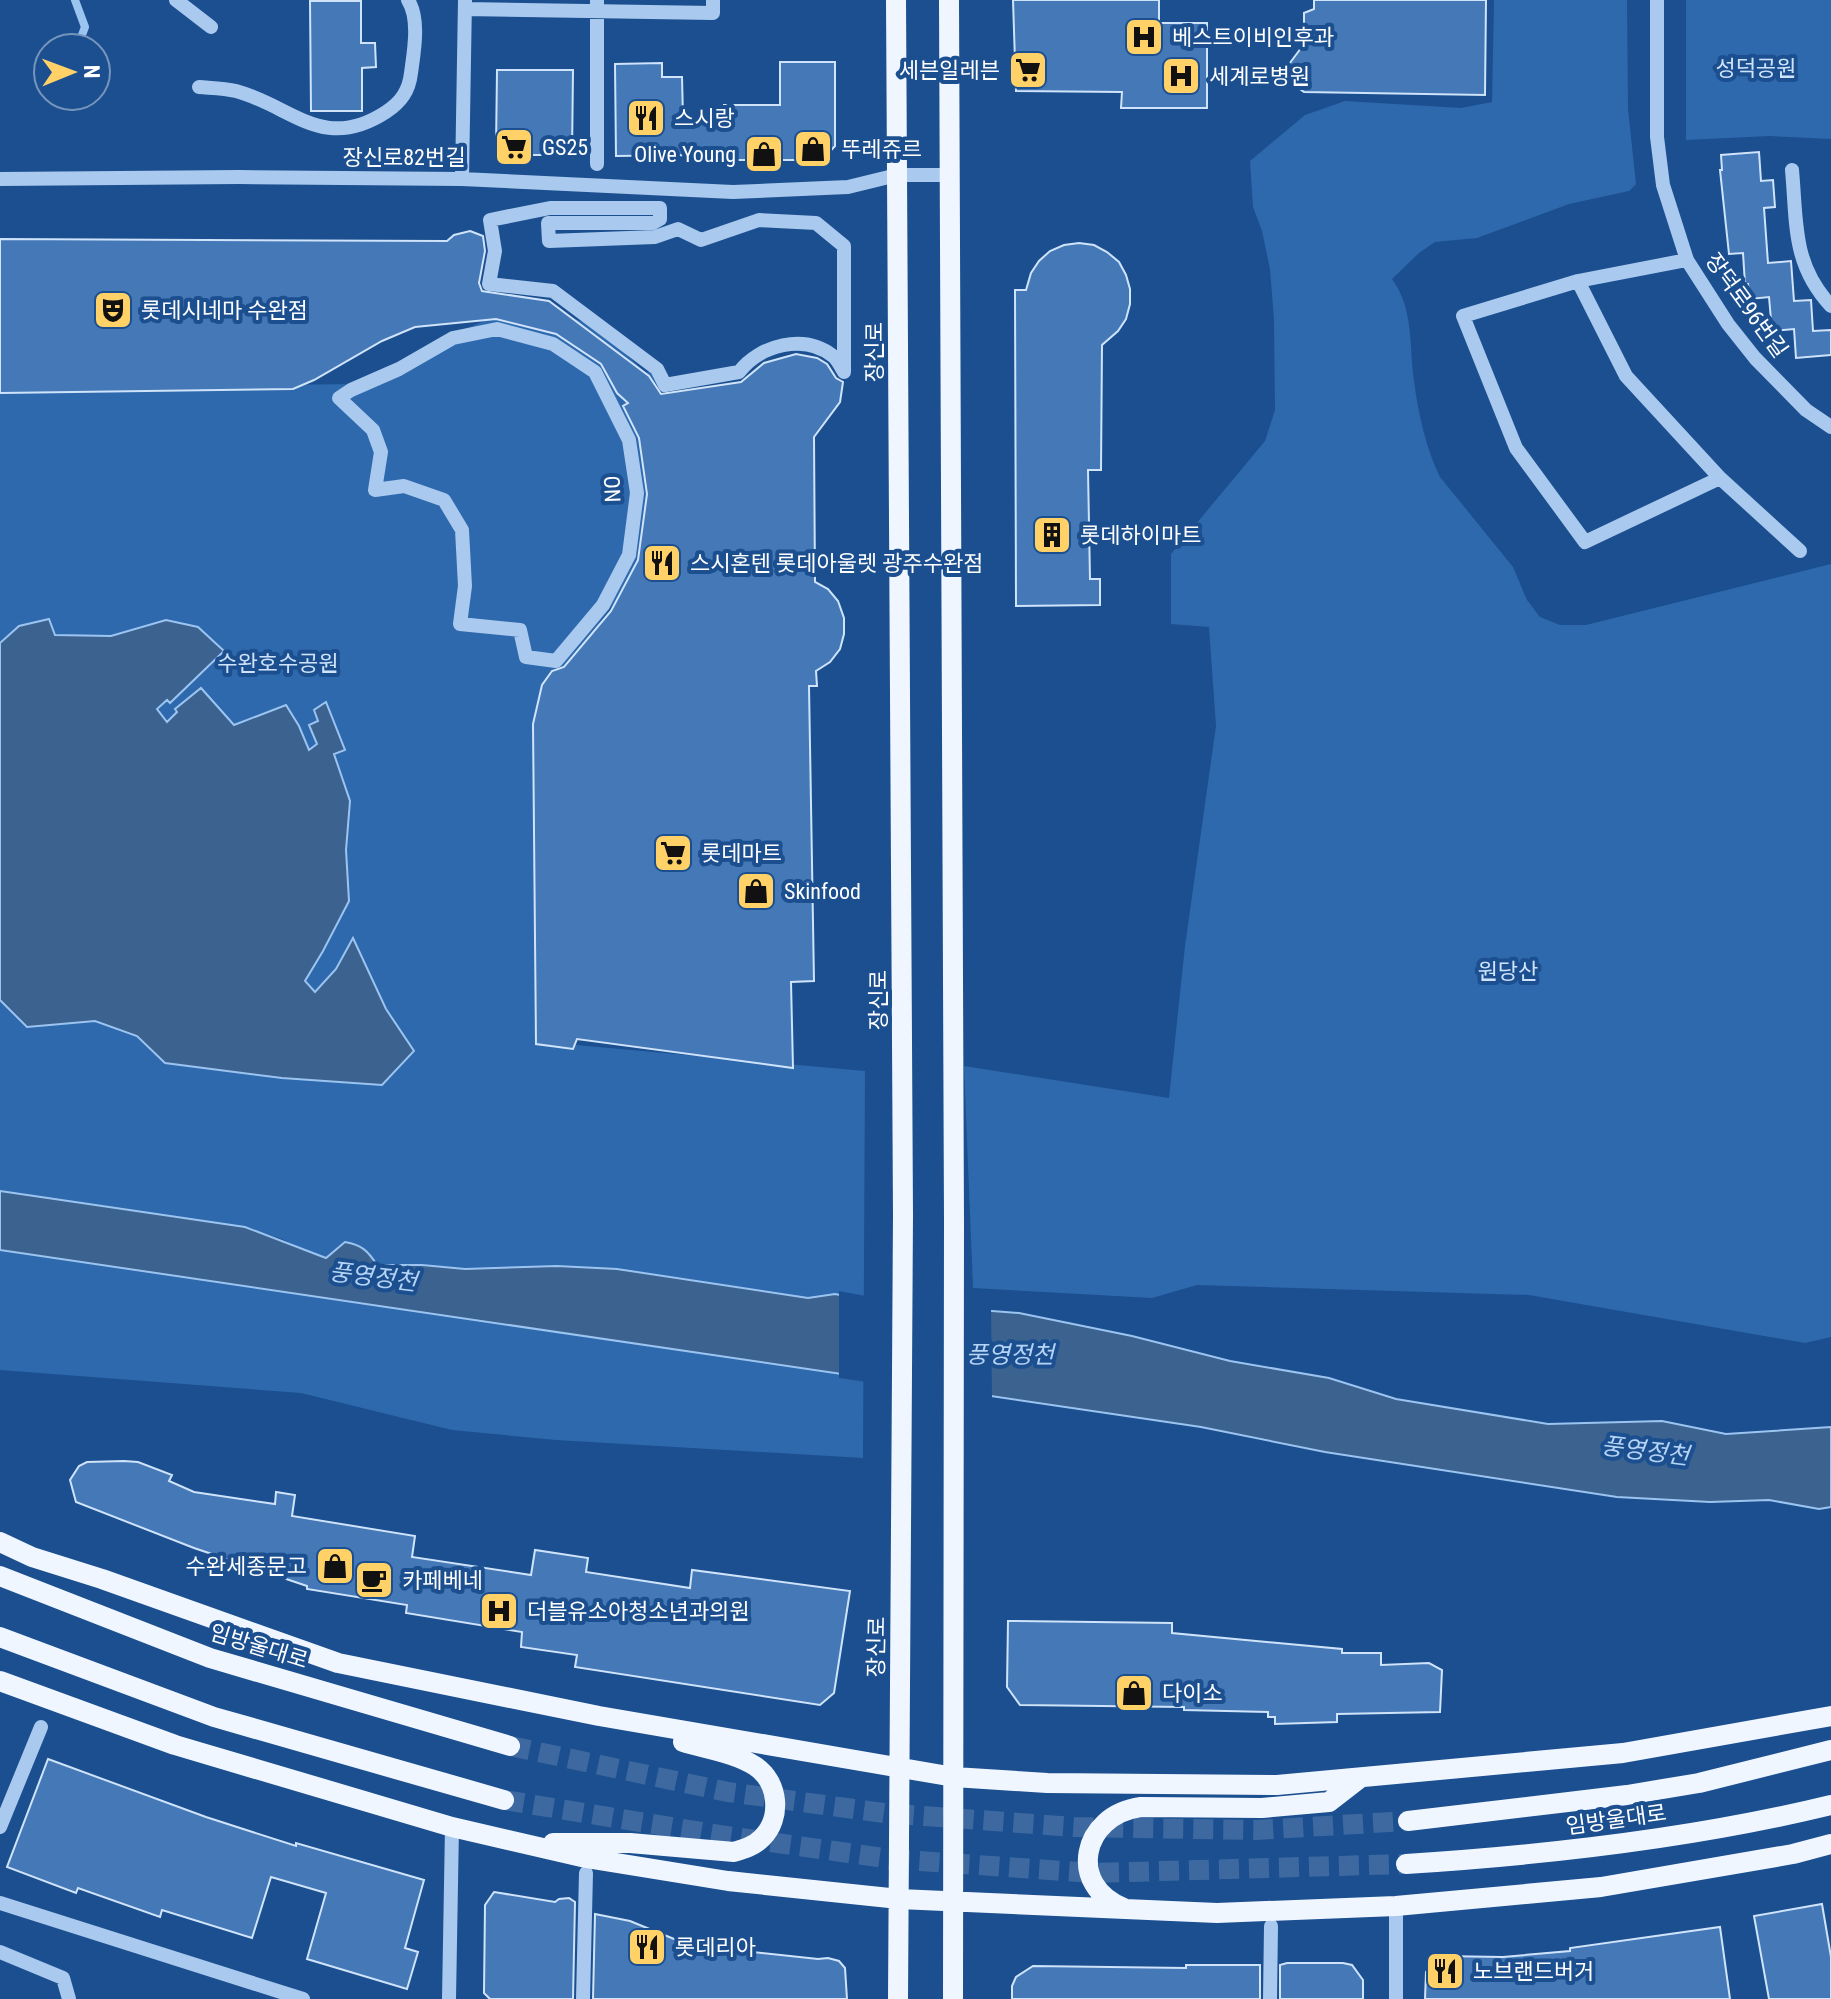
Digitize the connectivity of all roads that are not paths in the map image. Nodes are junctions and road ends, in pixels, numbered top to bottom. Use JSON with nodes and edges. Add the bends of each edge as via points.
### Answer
{"nodes":[{"id":1,"x":176,"y":0,"type":"edge"},
{"id":2,"x":408,"y":0,"type":"edge"},
{"id":3,"x":713,"y":0,"type":"edge"},
{"id":4,"x":896,"y":0,"type":"edge"},
{"id":5,"x":949,"y":0,"type":"edge"},
{"id":6,"x":1657,"y":0,"type":"edge"},
{"id":7,"x":465,"y":4,"type":"edge"},
{"id":8,"x":597,"y":5,"type":"edge"},
{"id":9,"x":211,"y":27,"type":"dead end"},
{"id":10,"x":199,"y":87,"type":"dead end"},
{"id":11,"x":597,"y":164,"type":"dead end"},
{"id":12,"x":1792,"y":170,"type":"dead end"},
{"id":13,"x":897,"y":175,"type":"junction"},
{"id":14,"x":950,"y":175,"type":"junction"},
{"id":15,"x":0,"y":179,"type":"edge"},
{"id":16,"x":462,"y":179,"type":"junction"},
{"id":17,"x":844,"y":246,"type":"joint"},
{"id":18,"x":1687,"y":260,"type":"junction"},
{"id":19,"x":1578,"y":281,"type":"junction"},
{"id":20,"x":1831,"y":306,"type":"edge"},
{"id":21,"x":1831,"y":427,"type":"edge"},
{"id":22,"x":1720,"y":478,"type":"junction"},
{"id":23,"x":375,"y":490,"type":"joint"},
{"id":24,"x":1800,"y":551,"type":"dead end"},
{"id":25,"x":0,"y":1542,"type":"edge"},
{"id":26,"x":0,"y":1576,"type":"edge"},
{"id":27,"x":0,"y":1637,"type":"edge"},
{"id":28,"x":0,"y":1681,"type":"edge"},
{"id":29,"x":599,"y":1716,"type":"junction"},
{"id":30,"x":1831,"y":1716,"type":"edge"},
{"id":31,"x":41,"y":1727,"type":"dead end"},
{"id":32,"x":510,"y":1746,"type":"tunnel mouth"},
{"id":33,"x":1831,"y":1750,"type":"edge"},
{"id":34,"x":899,"y":1768,"type":"junction"},
{"id":35,"x":954,"y":1777,"type":"junction"},
{"id":36,"x":1360,"y":1778,"type":"junction"},
{"id":37,"x":504,"y":1800,"type":"tunnel mouth"},
{"id":38,"x":1831,"y":1805,"type":"edge"},
{"id":39,"x":1408,"y":1821,"type":"tunnel mouth"},
{"id":40,"x":0,"y":1827,"type":"edge"},
{"id":41,"x":452,"y":1827,"type":"junction"},
{"id":42,"x":529,"y":1844,"type":"junction"},
{"id":43,"x":1831,"y":1844,"type":"edge"},
{"id":44,"x":1406,"y":1864,"type":"tunnel mouth"},
{"id":45,"x":586,"y":1873,"type":"dead end"},
{"id":46,"x":899,"y":1899,"type":"junction"},
{"id":47,"x":954,"y":1902,"type":"junction"},
{"id":48,"x":0,"y":1903,"type":"edge"},
{"id":49,"x":1396,"y":1906,"type":"junction"},
{"id":50,"x":1146,"y":1911,"type":"junction"},
{"id":51,"x":1271,"y":1926,"type":"dead end"},
{"id":52,"x":0,"y":1952,"type":"edge"},
{"id":53,"x":69,"y":1999,"type":"edge"},
{"id":54,"x":303,"y":1999,"type":"edge"},
{"id":55,"x":449,"y":1999,"type":"edge"},
{"id":56,"x":583,"y":1999,"type":"edge"},
{"id":57,"x":898,"y":1999,"type":"edge"},
{"id":58,"x":953,"y":1999,"type":"edge"},
{"id":59,"x":1270,"y":1999,"type":"edge"},
{"id":60,"x":1396,"y":1999,"type":"edge"}],
"edges":[{"from":1,"to":9,"type":"street"},
{"from":2,"to":10,"type":"street","via":[[415,45],[410,87],[397,105],[375,119],[344,130],[308,124],[238,92]]},
{"from":3,"to":8,"type":"street","via":[[713,13]]},
{"from":4,"to":13,"type":"main road","name":"장신로"},
{"from":5,"to":14,"type":"main road"},
{"from":6,"to":18,"type":"street","name":"장덕로96번길","via":[[1657,137],[1663,185]]},
{"from":7,"to":8,"type":"street"},
{"from":7,"to":16,"type":"street"},
{"from":8,"to":11,"type":"street"},
{"from":12,"to":20,"type":"street","via":[[1801,261]]},
{"from":13,"to":14,"type":"street","name":"장신로82번길"},
{"from":13,"to":16,"type":"street","name":"장신로82번길","via":[[848,187],[733,192]]},
{"from":13,"to":34,"type":"main road","name":"장신로","via":[[903,1215]]},
{"from":14,"to":35,"type":"main road"},
{"from":15,"to":16,"type":"street","name":"장신로82번길"},
{"from":17,"to":17,"type":"street","via":[[844,372],[834,356],[808,344],[786,345],[770,348],[739,372],[665,385],[657,369],[553,291],[489,284],[495,251],[490,220],[550,208],[660,208],[660,219],[548,223],[549,241],[655,237],[678,229],[701,240],[759,220],[816,223]]},
{"from":18,"to":19,"type":"street"},
{"from":18,"to":21,"type":"street","name":"장덕로96번길","via":[[1755,358],[1806,410]]},
{"from":19,"to":22,"type":"street","via":[[1626,376]]},
{"from":19,"to":22,"type":"street","via":[[1463,316],[1516,448],[1585,542]]},
{"from":22,"to":24,"type":"street"},
{"from":23,"to":23,"type":"street","name":"NO","via":[[381,452],[373,430],[339,398],[453,338],[497,329],[553,344],[595,372],[629,440],[637,493],[629,555],[603,605],[556,661],[526,657],[520,630],[460,624],[465,586],[462,530],[444,500],[404,486]]},
{"from":25,"to":29,"type":"main road","via":[[338,1663]]},
{"from":26,"to":32,"type":"main road","name":"임방울대로","via":[[210,1658]]},
{"from":27,"to":37,"type":"main road","via":[[214,1717]]},
{"from":28,"to":41,"type":"main road","via":[[175,1745]]},
{"from":29,"to":34,"type":"main road"},
{"from":29,"to":42,"type":"main road","via":[[758,1768],[775,1795],[771,1825],[762,1839],[734,1852],[630,1843]]},
{"from":30,"to":36,"type":"main road","via":[[1623,1753]]},
{"from":31,"to":40,"type":"street"},
{"from":33,"to":39,"type":"main road","name":"임방울대로","via":[[1699,1783]]},
{"from":34,"to":35,"type":"main road"},
{"from":34,"to":46,"type":"main road","name":"장신로"},
{"from":35,"to":36,"type":"main road","via":[[1277,1785]]},
{"from":35,"to":47,"type":"main road"},
{"from":36,"to":50,"type":"main road","via":[[1329,1802],[1262,1808],[1141,1807],[1109,1817],[1090,1845],[1092,1878],[1113,1904]]},
{"from":38,"to":44,"type":"main road","name":"임방울대로","via":[[1584,1849]]},
{"from":41,"to":42,"type":"main road"},
{"from":41,"to":55,"type":"street"},
{"from":42,"to":46,"type":"main road","via":[[728,1881]]},
{"from":43,"to":49,"type":"main road","via":[[1601,1887]]},
{"from":45,"to":56,"type":"street"},
{"from":46,"to":47,"type":"main road"},
{"from":46,"to":57,"type":"main road","name":"장신로"},
{"from":47,"to":50,"type":"main road"},
{"from":47,"to":58,"type":"main road"},
{"from":48,"to":54,"type":"street"},
{"from":49,"to":50,"type":"main road"},
{"from":49,"to":60,"type":"street"},
{"from":51,"to":59,"type":"street"},
{"from":52,"to":53,"type":"street","via":[[63,1978]]}]}
